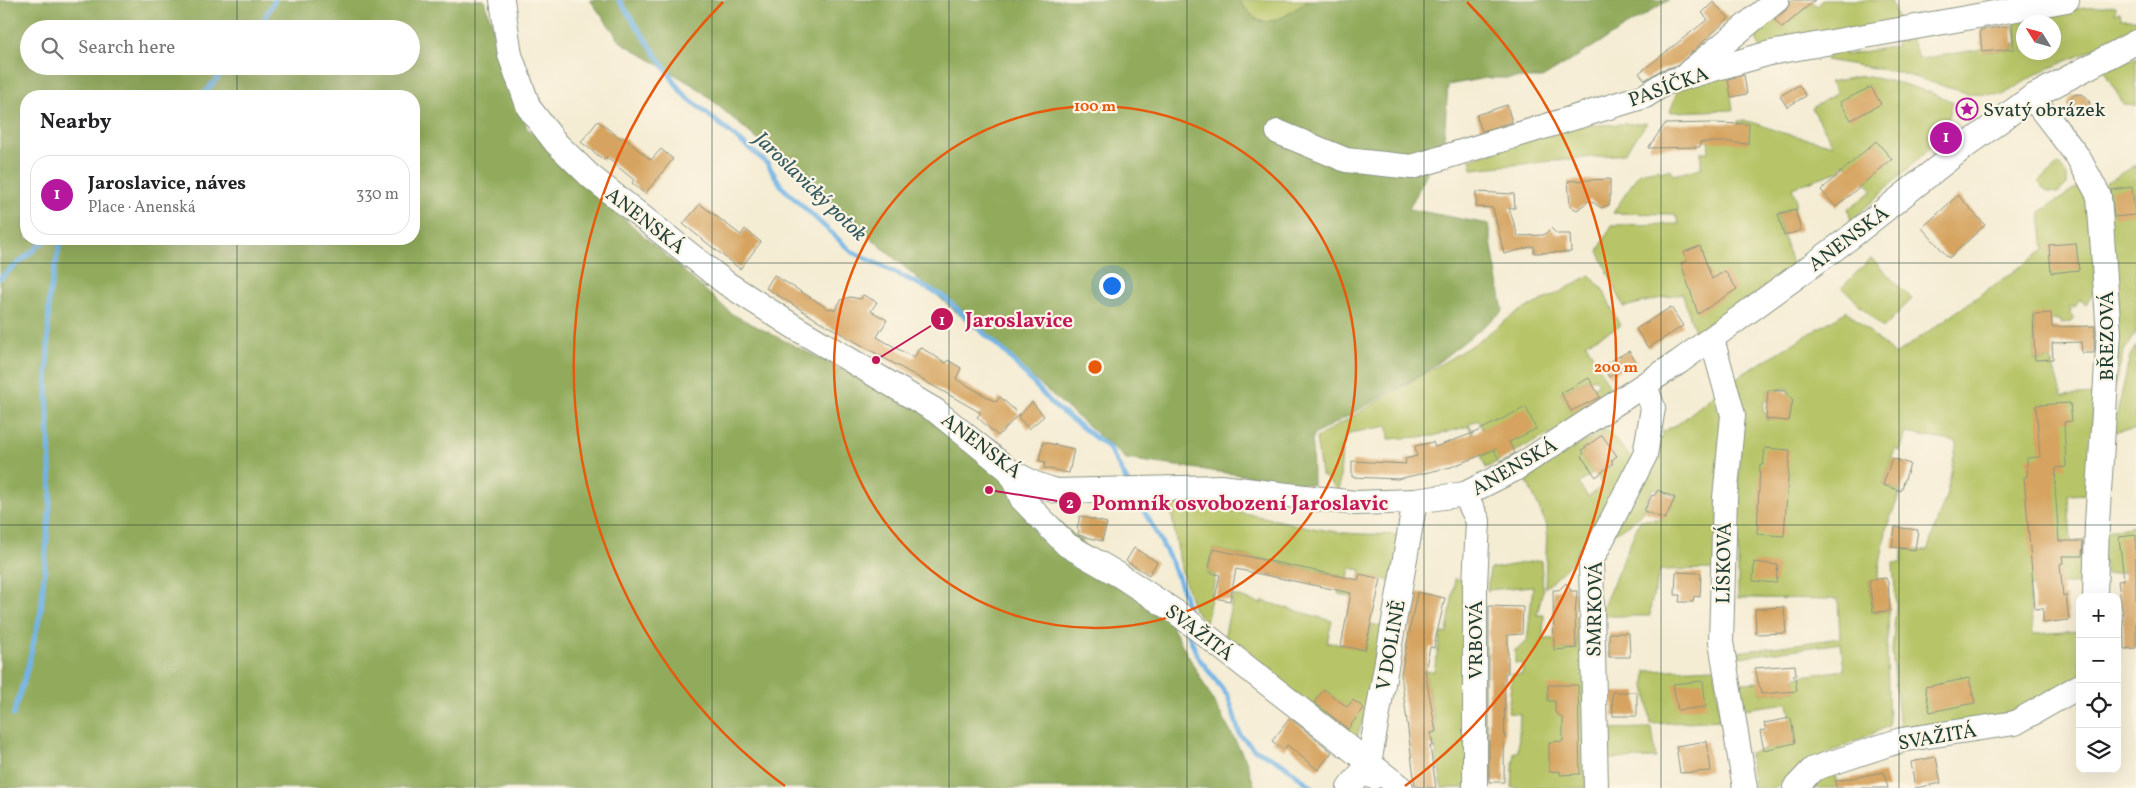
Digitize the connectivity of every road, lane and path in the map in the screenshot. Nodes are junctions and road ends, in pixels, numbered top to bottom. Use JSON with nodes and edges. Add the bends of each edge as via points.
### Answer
{"nodes":[{"id":1,"x":502,"y":0,"type":"edge"},
{"id":2,"x":1777,"y":0,"type":"edge"},
{"id":3,"x":2067,"y":0,"type":"edge"},
{"id":4,"x":2136,"y":42,"type":"edge"},
{"id":5,"x":1682,"y":78,"type":"junction"},
{"id":6,"x":2032,"y":96,"type":"junction"},
{"id":7,"x":1278,"y":132,"type":"dead end"},
{"id":8,"x":1712,"y":339,"type":"junction"},
{"id":9,"x":1645,"y":385,"type":"junction"},
{"id":10,"x":1010,"y":471,"type":"junction"},
{"id":11,"x":1465,"y":494,"type":"junction"},
{"id":12,"x":1415,"y":501,"type":"junction"},
{"id":13,"x":2094,"y":593,"type":"edge"},
{"id":14,"x":2076,"y":688,"type":"edge"},
{"id":15,"x":1369,"y":764,"type":"junction"},
{"id":16,"x":1349,"y":788,"type":"edge"},
{"id":17,"x":1376,"y":788,"type":"edge"},
{"id":18,"x":1401,"y":788,"type":"edge"},
{"id":19,"x":1475,"y":788,"type":"edge"},
{"id":20,"x":1596,"y":788,"type":"edge"},
{"id":21,"x":1745,"y":788,"type":"edge"},
{"id":22,"x":1795,"y":788,"type":"edge"}],
"edges":[{"from":1,"to":10,"type":"street","name":"ANENSKÁ","via":[[510,55],[529,108],[556,143],[590,176],[726,283],[936,411]]},
{"from":2,"to":5,"type":"street"},
{"from":3,"to":5,"type":"street","name":"PASÍČKA","via":[[1770,54]]},
{"from":4,"to":6,"type":"street","name":"ANENSKÁ"},
{"from":5,"to":7,"type":"street","name":"PASÍČKA","via":[[1665,83],[1646,96],[1412,167],[1346,160]]},
{"from":6,"to":8,"type":"street","name":"ANENSKÁ","via":[[1848,239]]},
{"from":6,"to":13,"type":"street","name":"BŘEZOVÁ","via":[[2078,156],[2099,196],[2110,333]]},
{"from":8,"to":9,"type":"street","name":"ANENSKÁ"},
{"from":8,"to":21,"type":"street","name":"LÍSKOVÁ","via":[[1733,415],[1725,498],[1721,642]]},
{"from":9,"to":11,"type":"street","name":"ANENSKÁ","via":[[1515,469]]},
{"from":9,"to":20,"type":"street","name":"SMRKOVÁ","via":[[1653,408],[1645,455],[1591,561]]},
{"from":10,"to":12,"type":"street","name":"ANENSKÁ","via":[[1056,491],[1221,487],[1355,503]]},
{"from":10,"to":15,"type":"street","name":"SVAŽITÁ","via":[[1022,499],[1067,545],[1187,620]]},
{"from":11,"to":12,"type":"street","name":"ANENSKÁ"},
{"from":11,"to":19,"type":"street","name":"VRBOVÁ","via":[[1478,521]]},
{"from":12,"to":15,"type":"street","name":"V DOLINĚ"},
{"from":14,"to":22,"type":"street","name":"SVAŽITÁ","via":[[2015,723],[1901,740],[1814,769]]},
{"from":15,"to":16,"type":"street"},
{"from":15,"to":17,"type":"street","name":"V DOLINĚ"},
{"from":15,"to":18,"type":"street","name":"SVAŽITÁ"}]}
